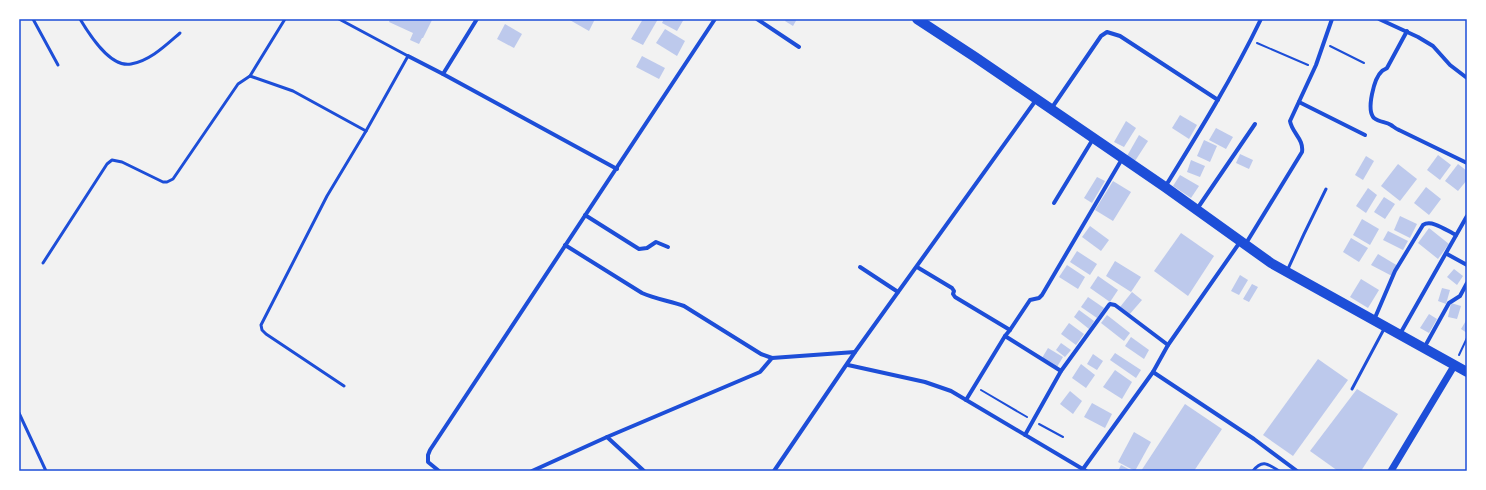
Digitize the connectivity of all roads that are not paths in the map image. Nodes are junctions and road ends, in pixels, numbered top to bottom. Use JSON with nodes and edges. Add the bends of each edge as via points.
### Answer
{"nodes":[{"id":1,"x":33,"y":19,"type":"edge"},
{"id":2,"x":80,"y":19,"type":"edge"},
{"id":3,"x":286,"y":19,"type":"edge"},
{"id":4,"x":339,"y":19,"type":"edge"},
{"id":5,"x":477,"y":19,"type":"edge"},
{"id":6,"x":715,"y":19,"type":"edge"},
{"id":7,"x":757,"y":19,"type":"edge"},
{"id":8,"x":917,"y":19,"type":"edge"},
{"id":9,"x":1261,"y":19,"type":"edge"},
{"id":10,"x":1332,"y":19,"type":"edge"},
{"id":11,"x":1379,"y":19,"type":"edge"},
{"id":12,"x":1407,"y":32,"type":"junction"},
{"id":13,"x":180,"y":33,"type":"dead end"},
{"id":14,"x":798,"y":47,"type":"dead end"},
{"id":15,"x":408,"y":56,"type":"junction"},
{"id":16,"x":58,"y":65,"type":"dead end"},
{"id":17,"x":444,"y":74,"type":"junction"},
{"id":18,"x":250,"y":76,"type":"junction"},
{"id":19,"x":1467,"y":78,"type":"edge"},
{"id":20,"x":1036,"y":100,"type":"junction"},
{"id":21,"x":1218,"y":100,"type":"junction"},
{"id":22,"x":1299,"y":102,"type":"junction"},
{"id":23,"x":1051,"y":110,"type":"junction"},
{"id":24,"x":1255,"y":124,"type":"dead end"},
{"id":25,"x":366,"y":131,"type":"junction"},
{"id":26,"x":1365,"y":134,"type":"dead end"},
{"id":27,"x":1094,"y":139,"type":"junction"},
{"id":28,"x":1122,"y":158,"type":"junction"},
{"id":29,"x":1467,"y":162,"type":"edge"},
{"id":30,"x":616,"y":169,"type":"junction"},
{"id":31,"x":1165,"y":187,"type":"junction"},
{"id":32,"x":1326,"y":190,"type":"dead end"},
{"id":33,"x":1054,"y":203,"type":"dead end"},
{"id":34,"x":1197,"y":210,"type":"junction"},
{"id":35,"x":585,"y":215,"type":"junction"},
{"id":36,"x":1467,"y":216,"type":"edge"},
{"id":37,"x":1456,"y":235,"type":"junction"},
{"id":38,"x":1242,"y":244,"type":"junction"},
{"id":39,"x":565,"y":245,"type":"junction"},
{"id":40,"x":668,"y":248,"type":"dead end"},
{"id":41,"x":1447,"y":254,"type":"junction"},
{"id":42,"x":43,"y":263,"type":"dead end"},
{"id":43,"x":1467,"y":265,"type":"edge"},
{"id":44,"x":860,"y":267,"type":"dead end"},
{"id":45,"x":918,"y":267,"type":"junction"},
{"id":46,"x":1287,"y":272,"type":"junction"},
{"id":47,"x":1467,"y":283,"type":"edge"},
{"id":48,"x":898,"y":292,"type":"junction"},
{"id":49,"x":1374,"y":321,"type":"junction"},
{"id":50,"x":1385,"y":327,"type":"junction"},
{"id":51,"x":1010,"y":330,"type":"junction"},
{"id":52,"x":1400,"y":335,"type":"junction"},
{"id":53,"x":1005,"y":336,"type":"junction"},
{"id":54,"x":1168,"y":345,"type":"junction"},
{"id":55,"x":1424,"y":349,"type":"junction"},
{"id":56,"x":855,"y":352,"type":"junction"},
{"id":57,"x":772,"y":358,"type":"junction"},
{"id":58,"x":848,"y":365,"type":"junction"},
{"id":59,"x":1454,"y":366,"type":"junction"},
{"id":60,"x":1062,"y":370,"type":"junction"},
{"id":61,"x":1152,"y":372,"type":"junction"},
{"id":62,"x":1467,"y":372,"type":"edge"},
{"id":63,"x":344,"y":386,"type":"dead end"},
{"id":64,"x":1352,"y":389,"type":"dead end"},
{"id":65,"x":966,"y":400,"type":"junction"},
{"id":66,"x":19,"y":413,"type":"edge"},
{"id":67,"x":1025,"y":435,"type":"junction"},
{"id":68,"x":607,"y":437,"type":"junction"},
{"id":69,"x":1085,"y":470,"type":"edge"},
{"id":70,"x":46,"y":471,"type":"edge"},
{"id":71,"x":439,"y":471,"type":"edge"},
{"id":72,"x":532,"y":471,"type":"edge"},
{"id":73,"x":644,"y":471,"type":"edge"},
{"id":74,"x":774,"y":471,"type":"edge"},
{"id":75,"x":1253,"y":471,"type":"edge"},
{"id":76,"x":1279,"y":471,"type":"edge"},
{"id":77,"x":1297,"y":471,"type":"edge"},
{"id":78,"x":1391,"y":471,"type":"edge"}],
"edges":[{"from":1,"to":16,"type":"lane"},
{"from":2,"to":13,"type":"lane","via":[[89,35],[105,53],[119,63],[130,65],[150,56]]},
{"from":3,"to":18,"type":"lane"},
{"from":4,"to":15,"type":"lane"},
{"from":5,"to":17,"type":"street"},
{"from":6,"to":30,"type":"street"},
{"from":7,"to":14,"type":"street"},
{"from":8,"to":20,"type":"main road"},
{"from":9,"to":21,"type":"street"},
{"from":10,"to":22,"type":"street"},
{"from":11,"to":12,"type":"street"},
{"from":12,"to":19,"type":"street","via":[[1433,46],[1450,65]]},
{"from":12,"to":29,"type":"street","via":[[1373,88],[1372,114],[1380,121]]},
{"from":15,"to":17,"type":"street"},
{"from":15,"to":25,"type":"lane"},
{"from":17,"to":30,"type":"street"},
{"from":18,"to":25,"type":"lane","via":[[293,91]]},
{"from":18,"to":42,"type":"lane","via":[[238,84],[173,179],[163,182],[122,162],[112,160],[107,164]]},
{"from":20,"to":23,"type":"main road"},
{"from":20,"to":45,"type":"street"},
{"from":21,"to":23,"type":"street","via":[[1120,36],[1108,32],[1101,36]]},
{"from":21,"to":31,"type":"street"},
{"from":22,"to":26,"type":"street"},
{"from":22,"to":38,"type":"street","via":[[1290,122],[1291,128],[1302,142],[1302,152]]},
{"from":23,"to":27,"type":"main road"},
{"from":24,"to":34,"type":"street"},
{"from":25,"to":63,"type":"lane","via":[[327,196],[261,325],[266,334]]},
{"from":27,"to":28,"type":"main road"},
{"from":27,"to":33,"type":"street"},
{"from":28,"to":31,"type":"main road"},
{"from":28,"to":51,"type":"street","via":[[1042,295],[1030,300]]},
{"from":30,"to":35,"type":"street"},
{"from":31,"to":34,"type":"main road"},
{"from":32,"to":46,"type":"lane"},
{"from":34,"to":38,"type":"main road"},
{"from":35,"to":39,"type":"street"},
{"from":35,"to":40,"type":"street","via":[[639,249],[647,248],[656,242]]},
{"from":36,"to":37,"type":"street"},
{"from":37,"to":41,"type":"street"},
{"from":37,"to":49,"type":"street","via":[[1432,223],[1423,225],[1396,271]]},
{"from":38,"to":46,"type":"main road"},
{"from":38,"to":54,"type":"street"},
{"from":39,"to":57,"type":"street","via":[[651,298],[684,306],[761,354]]},
{"from":39,"to":71,"type":"street","via":[[430,450],[428,462]]},
{"from":41,"to":43,"type":"street"},
{"from":41,"to":52,"type":"street"},
{"from":44,"to":48,"type":"street"},
{"from":45,"to":48,"type":"street"},
{"from":45,"to":51,"type":"street","via":[[952,288],[955,297]]},
{"from":46,"to":49,"type":"main road"},
{"from":47,"to":55,"type":"street","via":[[1460,296],[1449,303]]},
{"from":48,"to":56,"type":"street"},
{"from":49,"to":50,"type":"main road"},
{"from":50,"to":52,"type":"main road"},
{"from":50,"to":64,"type":"lane"},
{"from":51,"to":53,"type":"street"},
{"from":52,"to":55,"type":"main road"},
{"from":53,"to":60,"type":"street"},
{"from":53,"to":65,"type":"street"},
{"from":54,"to":60,"type":"street","via":[[1115,305],[1110,304]]},
{"from":54,"to":61,"type":"street"},
{"from":55,"to":59,"type":"main road"},
{"from":56,"to":57,"type":"street"},
{"from":56,"to":58,"type":"street"},
{"from":57,"to":68,"type":"street","via":[[760,372]]},
{"from":58,"to":65,"type":"street","via":[[925,382],[951,391]]},
{"from":58,"to":74,"type":"street"},
{"from":59,"to":62,"type":"main road"},
{"from":59,"to":78,"type":"street"},
{"from":60,"to":67,"type":"street"},
{"from":61,"to":69,"type":"street"},
{"from":61,"to":77,"type":"street","via":[[1254,438]]},
{"from":65,"to":67,"type":"street"},
{"from":66,"to":70,"type":"lane"},
{"from":67,"to":69,"type":"street"},
{"from":68,"to":72,"type":"street"},
{"from":68,"to":73,"type":"street"},
{"from":75,"to":76,"type":"lane","via":[[1262,463]]}]}
